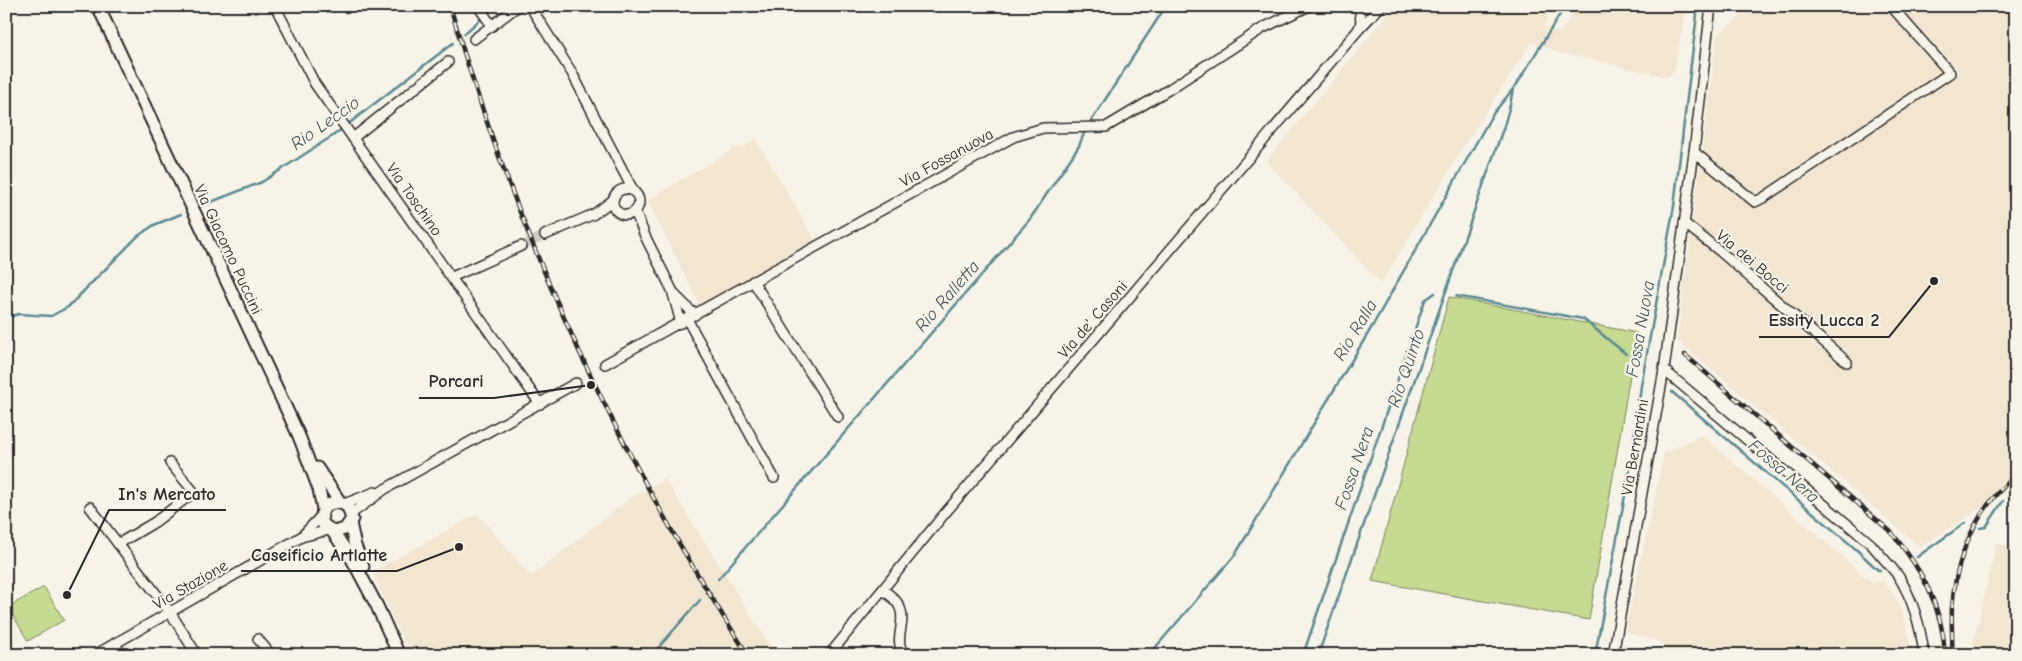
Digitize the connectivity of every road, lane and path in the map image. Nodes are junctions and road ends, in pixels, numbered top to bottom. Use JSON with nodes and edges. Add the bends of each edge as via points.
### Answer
{"nodes":[{"id":1,"x":98,"y":6,"type":"edge"},
{"id":2,"x":275,"y":6,"type":"edge"},
{"id":3,"x":518,"y":6,"type":"edge"},
{"id":4,"x":530,"y":6,"type":"edge"},
{"id":5,"x":1309,"y":6,"type":"edge"},
{"id":6,"x":1359,"y":6,"type":"edge"},
{"id":7,"x":1381,"y":6,"type":"edge"},
{"id":8,"x":1711,"y":6,"type":"edge"},
{"id":9,"x":1891,"y":6,"type":"edge"},
{"id":10,"x":480,"y":9,"type":"edge"},
{"id":11,"x":492,"y":26,"type":"junction"},
{"id":12,"x":1358,"y":30,"type":"junction"},
{"id":13,"x":474,"y":39,"type":"dead end"},
{"id":14,"x":448,"y":62,"type":"dead end"},
{"id":15,"x":353,"y":138,"type":"junction"},
{"id":16,"x":1694,"y":152,"type":"junction"},
{"id":17,"x":619,"y":164,"type":"junction"},
{"id":18,"x":622,"y":189,"type":"junction"},
{"id":19,"x":634,"y":192,"type":"junction"},
{"id":20,"x":613,"y":200,"type":"junction"},
{"id":21,"x":635,"y":211,"type":"junction"},
{"id":22,"x":594,"y":214,"type":"junction"},
{"id":23,"x":622,"y":214,"type":"junction"},
{"id":24,"x":1684,"y":223,"type":"junction"},
{"id":25,"x":545,"y":236,"type":"tunnel mouth"},
{"id":26,"x":645,"y":236,"type":"junction"},
{"id":27,"x":520,"y":246,"type":"tunnel mouth"},
{"id":28,"x":452,"y":277,"type":"junction"},
{"id":29,"x":753,"y":281,"type":"junction"},
{"id":30,"x":673,"y":293,"type":"junction"},
{"id":31,"x":688,"y":319,"type":"junction"},
{"id":32,"x":1847,"y":362,"type":"dead end"},
{"id":33,"x":605,"y":364,"type":"dead end"},
{"id":34,"x":1664,"y":370,"type":"junction"},
{"id":35,"x":576,"y":383,"type":"dead end"},
{"id":36,"x":540,"y":404,"type":"junction"},
{"id":37,"x":838,"y":417,"type":"dead end"},
{"id":38,"x":299,"y":436,"type":"junction"},
{"id":39,"x":170,"y":463,"type":"dead end"},
{"id":40,"x":774,"y":478,"type":"dead end"},
{"id":41,"x":384,"y":489,"type":"junction"},
{"id":42,"x":342,"y":503,"type":"junction"},
{"id":43,"x":90,"y":507,"type":"dead end"},
{"id":44,"x":322,"y":512,"type":"junction"},
{"id":45,"x":351,"y":519,"type":"junction"},
{"id":46,"x":331,"y":531,"type":"junction"},
{"id":47,"x":301,"y":537,"type":"junction"},
{"id":48,"x":118,"y":544,"type":"junction"},
{"id":49,"x":883,"y":590,"type":"junction"},
{"id":50,"x":377,"y":606,"type":"junction"},
{"id":51,"x":170,"y":612,"type":"junction"},
{"id":52,"x":258,"y":640,"type":"dead end"},
{"id":53,"x":115,"y":643,"type":"junction"},
{"id":54,"x":95,"y":655,"type":"edge"},
{"id":55,"x":122,"y":655,"type":"edge"},
{"id":56,"x":196,"y":655,"type":"edge"},
{"id":57,"x":271,"y":655,"type":"edge"},
{"id":58,"x":399,"y":655,"type":"edge"},
{"id":59,"x":829,"y":655,"type":"edge"},
{"id":60,"x":905,"y":655,"type":"edge"},
{"id":61,"x":1613,"y":655,"type":"edge"},
{"id":62,"x":1924,"y":655,"type":"edge"}],
"edges":[{"from":1,"to":38,"type":"main road","name":"Via Giacomo Puccini"},
{"from":2,"to":15,"type":"street","name":"Via Toschino","via":[[316,84]]},
{"from":3,"to":11,"type":"street"},
{"from":4,"to":17,"type":"street","via":[[572,72]]},
{"from":5,"to":29,"type":"street","name":"Via Fossanuova","via":[[1263,28],[1106,127],[1043,128],[1013,137]]},
{"from":6,"to":12,"type":"street","via":[[1361,22]]},
{"from":7,"to":12,"type":"street","name":"Via de' Casoni"},
{"from":8,"to":16,"type":"street","name":"Via Bernardini"},
{"from":9,"to":16,"type":"street","via":[[1950,73],[1755,202]]},
{"from":10,"to":11,"type":"street"},
{"from":11,"to":13,"type":"street"},
{"from":12,"to":49,"type":"street","name":"Via de' Casoni"},
{"from":14,"to":15,"type":"street"},
{"from":15,"to":28,"type":"street","name":"Via Toschino"},
{"from":16,"to":24,"type":"street","name":"Via Bernardini"},
{"from":17,"to":18,"type":"street"},
{"from":17,"to":19,"type":"street"},
{"from":18,"to":19,"type":"street"},
{"from":18,"to":20,"type":"street"},
{"from":19,"to":21,"type":"street","via":[[638,199]]},
{"from":20,"to":22,"type":"street"},
{"from":20,"to":23,"type":"street","via":[[614,208]]},
{"from":21,"to":23,"type":"street"},
{"from":21,"to":26,"type":"street"},
{"from":22,"to":23,"type":"street"},
{"from":22,"to":25,"type":"street"},
{"from":23,"to":26,"type":"street"},
{"from":24,"to":32,"type":"street","name":"Via dei Bocci"},
{"from":24,"to":34,"type":"street","name":"Via Bernardini"},
{"from":26,"to":30,"type":"street"},
{"from":27,"to":28,"type":"street"},
{"from":28,"to":36,"type":"street","name":"Via Toschino"},
{"from":29,"to":31,"type":"street","name":"Via Fossanuova"},
{"from":29,"to":37,"type":"street"},
{"from":30,"to":31,"type":"street"},
{"from":30,"to":31,"type":"street"},
{"from":31,"to":33,"type":"street","name":"Via Fossanuova"},
{"from":31,"to":40,"type":"street"},
{"from":34,"to":61,"type":"street","name":"Via Bernardini"},
{"from":34,"to":62,"type":"street","via":[[1871,544],[1899,578],[1913,607],[1922,635]]},
{"from":35,"to":36,"type":"street"},
{"from":36,"to":41,"type":"street"},
{"from":38,"to":42,"type":"main road"},
{"from":38,"to":44,"type":"main road","name":"Via Giacomo Puccini","via":[[319,489]]},
{"from":39,"to":48,"type":"street","via":[[194,492],[155,522]]},
{"from":41,"to":42,"type":"street"},
{"from":41,"to":45,"type":"street"},
{"from":42,"to":44,"type":"main road","via":[[329,504]]},
{"from":42,"to":45,"type":"main road"},
{"from":43,"to":48,"type":"street"},
{"from":44,"to":46,"type":"main road","via":[[323,524]]},
{"from":44,"to":47,"type":"street"},
{"from":45,"to":46,"type":"main road","via":[[342,531]]},
{"from":45,"to":50,"type":"main road","via":[[358,555]]},
{"from":46,"to":47,"type":"street","name":"Via Stazione"},
{"from":46,"to":50,"type":"main road","via":[[348,553]]},
{"from":47,"to":51,"type":"street","name":"Via Stazione"},
{"from":48,"to":51,"type":"street"},
{"from":49,"to":59,"type":"street","name":"Via de' Casoni"},
{"from":49,"to":60,"type":"street","via":[[900,607],[903,617],[899,642]]},
{"from":50,"to":58,"type":"main road"},
{"from":51,"to":53,"type":"street","name":"Via Stazione"},
{"from":51,"to":56,"type":"street"},
{"from":52,"to":57,"type":"street"},
{"from":53,"to":54,"type":"street","name":"Via Stazione"},
{"from":53,"to":55,"type":"street"}]}
